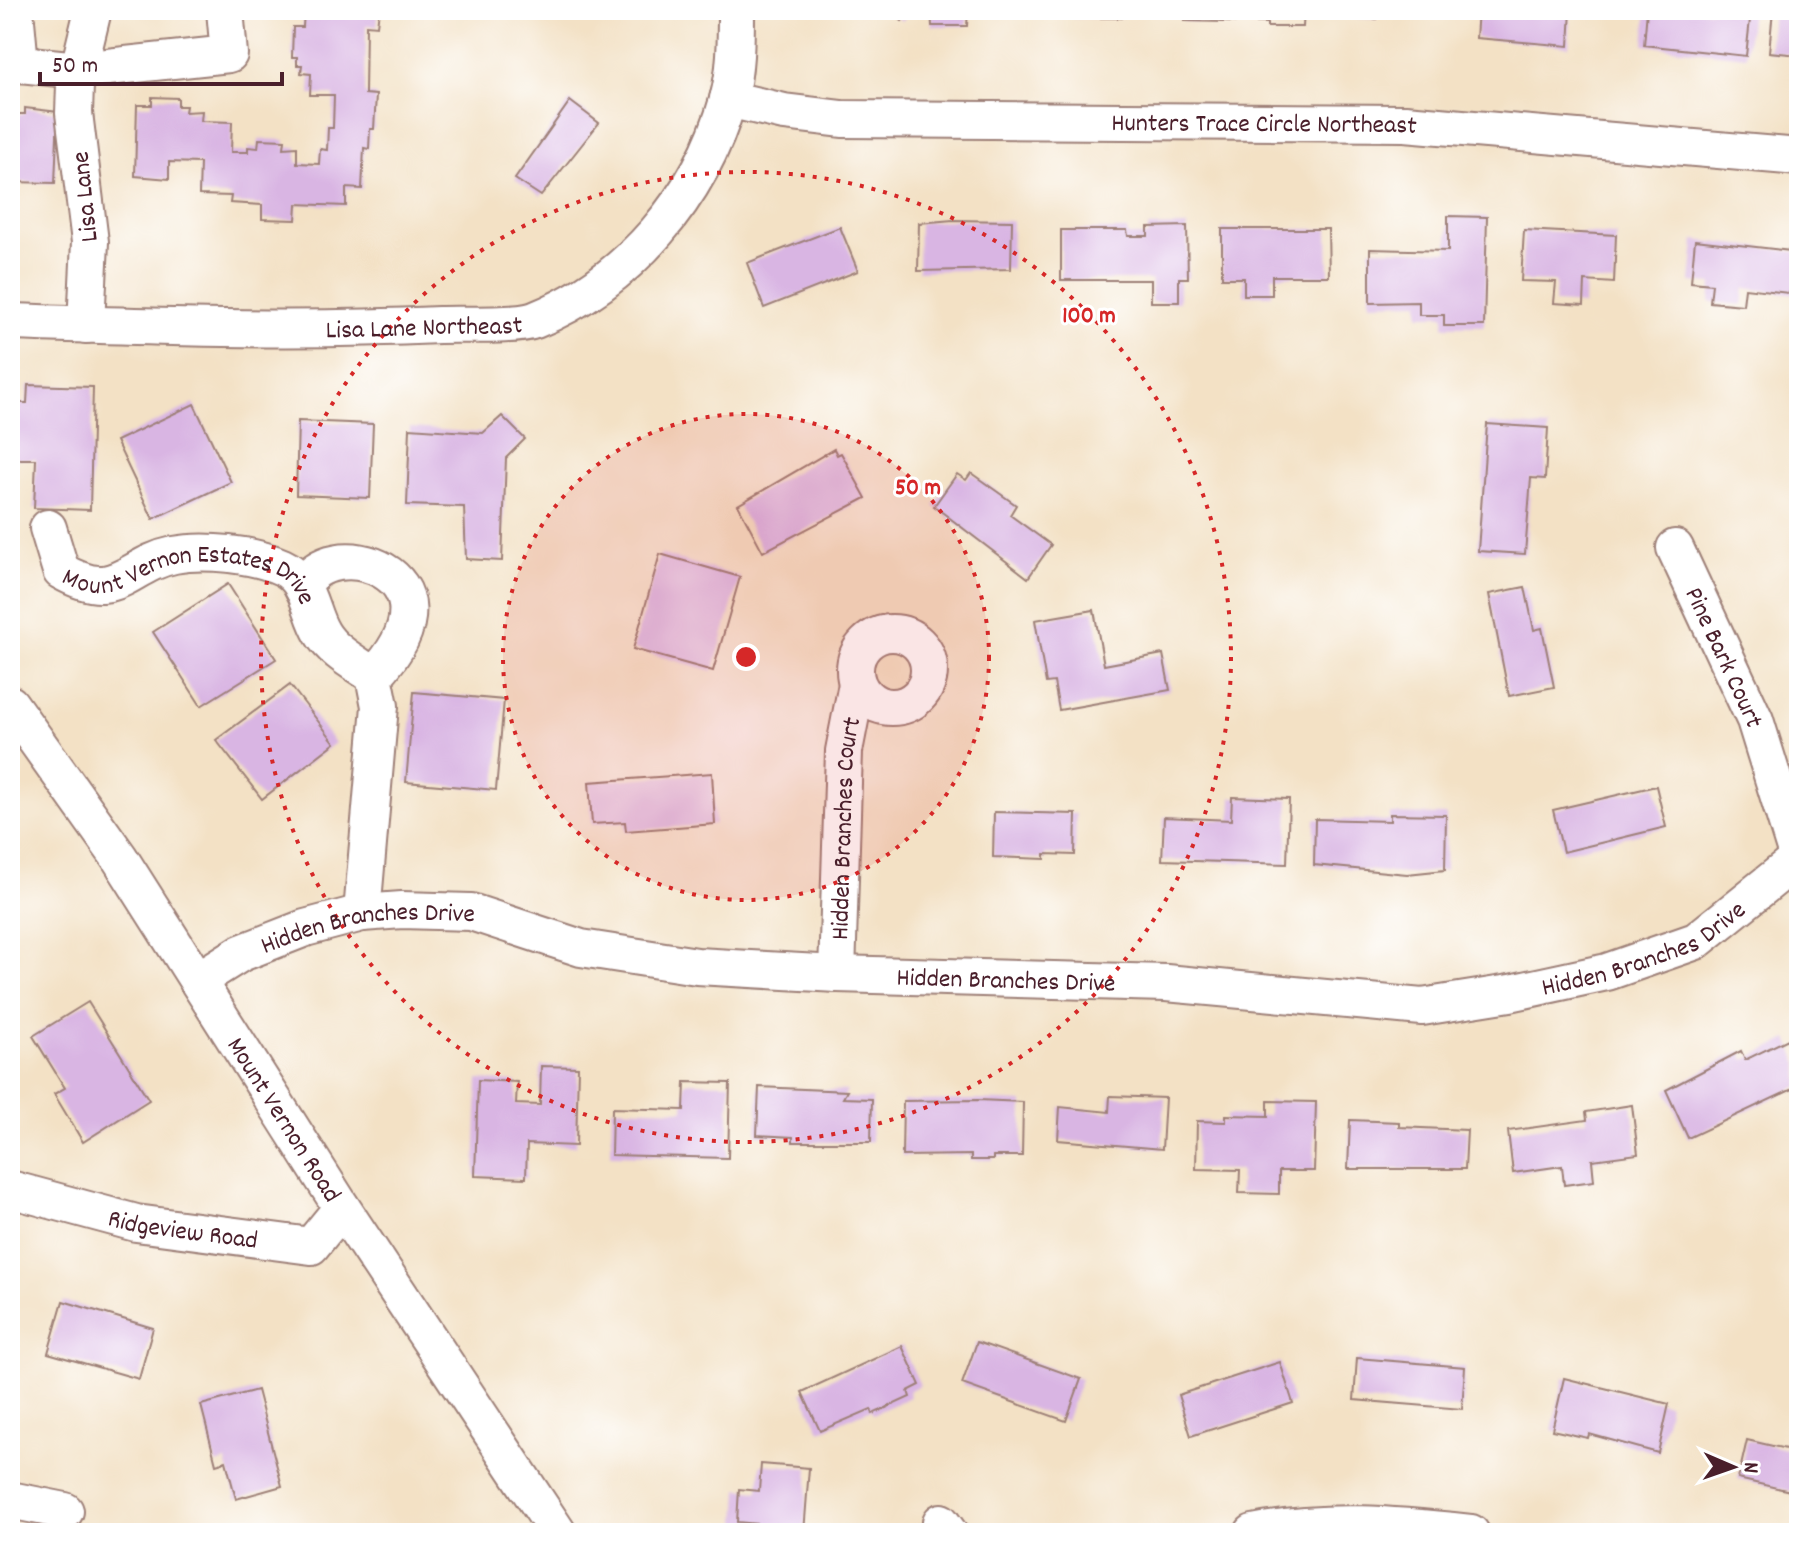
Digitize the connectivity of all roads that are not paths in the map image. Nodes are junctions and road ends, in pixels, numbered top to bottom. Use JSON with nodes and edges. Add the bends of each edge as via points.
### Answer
{"nodes":[{"id":1,"x":15,"y":10,"type":"edge"},
{"id":2,"x":93,"y":10,"type":"edge"},
{"id":3,"x":225,"y":10,"type":"edge"},
{"id":4,"x":736,"y":10,"type":"edge"},
{"id":5,"x":15,"y":65,"type":"edge"},
{"id":6,"x":79,"y":70,"type":"junction"},
{"id":7,"x":728,"y":99,"type":"junction"},
{"id":8,"x":1799,"y":157,"type":"edge"},
{"id":9,"x":10,"y":322,"type":"edge"},
{"id":10,"x":86,"y":325,"type":"junction"},
{"id":11,"x":48,"y":528,"type":"dead end"},
{"id":12,"x":1675,"y":548,"type":"dead end"},
{"id":13,"x":303,"y":588,"type":"junction"},
{"id":14,"x":374,"y":676,"type":"junction"},
{"id":15,"x":857,"y":684,"type":"dead end"},
{"id":16,"x":10,"y":704,"type":"edge"},
{"id":17,"x":1798,"y":859,"type":"edge"},
{"id":18,"x":362,"y":913,"type":"junction"},
{"id":19,"x":837,"y":974,"type":"junction"},
{"id":20,"x":198,"y":980,"type":"junction"},
{"id":21,"x":10,"y":1189,"type":"edge"},
{"id":22,"x":342,"y":1208,"type":"junction"},
{"id":23,"x":10,"y":1500,"type":"edge"},
{"id":24,"x":65,"y":1511,"type":"dead end"},
{"id":25,"x":558,"y":1533,"type":"edge"},
{"id":26,"x":1253,"y":1533,"type":"edge"},
{"id":27,"x":1471,"y":1533,"type":"edge"}],
"edges":[{"from":1,"to":5,"type":"street"},
{"from":2,"to":6,"type":"street","name":"Lisa Lane"},
{"from":3,"to":6,"type":"street","via":[[229,54]]},
{"from":4,"to":7,"type":"street"},
{"from":5,"to":6,"type":"street"},
{"from":6,"to":10,"type":"street","name":"Lisa Lane","via":[[74,113],[90,242]]},
{"from":7,"to":8,"type":"street","name":"Hunters Trace Circle Northeast","via":[[842,119],[1405,123]]},
{"from":7,"to":10,"type":"street","name":"Lisa Lane Northeast","via":[[702,168],[657,234],[601,283],[533,321],[313,331]]},
{"from":9,"to":10,"type":"street","name":"Lisa Lane Northeast"},
{"from":11,"to":13,"type":"street","name":"Mount Vernon Estates Drive","via":[[61,571],[85,585],[120,582],[170,556],[210,551],[284,567]]},
{"from":12,"to":17,"type":"street","name":"Pine Bark Court","via":[[1755,720]]},
{"from":13,"to":14,"type":"street","name":"Mount Vernon Estates Drive","via":[[322,633]]},
{"from":13,"to":14,"type":"street","via":[[320,571],[343,561],[373,563],[391,575],[408,609],[404,637]]},
{"from":14,"to":18,"type":"street","via":[[380,706]]},
{"from":15,"to":19,"type":"street","name":"Hidden Branches Court","via":[[844,751]]},
{"from":16,"to":20,"type":"street","name":"Mount Vernon Road"},
{"from":17,"to":19,"type":"street","name":"Hidden Branches Drive","via":[[1696,941],[1607,972],[1422,1007],[1166,983]]},
{"from":18,"to":19,"type":"street","name":"Hidden Branches Drive","via":[[471,912],[581,948],[697,966]]},
{"from":18,"to":20,"type":"street","name":"Hidden Branches Drive","via":[[241,953]]},
{"from":20,"to":22,"type":"street","name":"Mount Vernon Road"},
{"from":21,"to":22,"type":"street","name":"Ridgeview Road","via":[[136,1223],[311,1246]]},
{"from":22,"to":25,"type":"street","name":"Mount Vernon Road"},
{"from":23,"to":24,"type":"street"},
{"from":26,"to":27,"type":"street","via":[[1305,1523]]}]}
